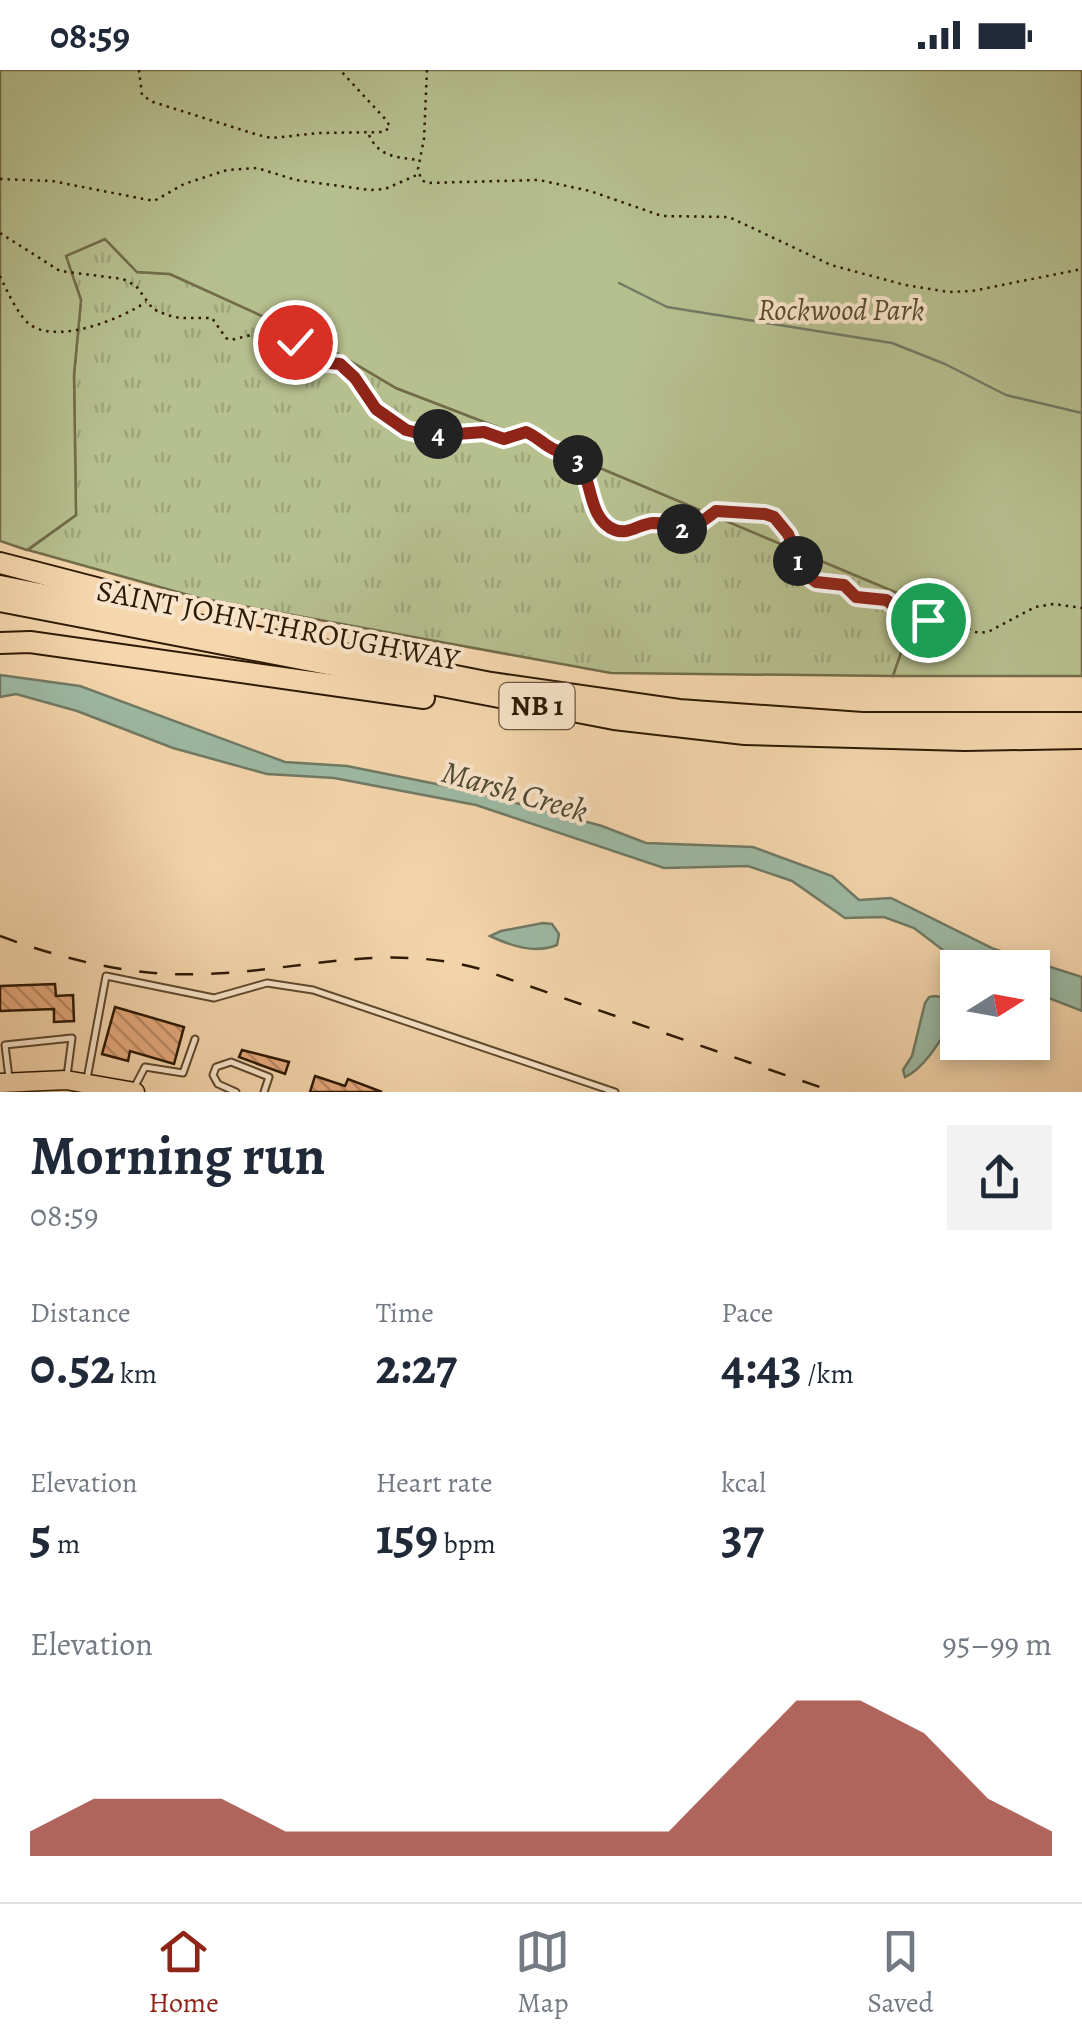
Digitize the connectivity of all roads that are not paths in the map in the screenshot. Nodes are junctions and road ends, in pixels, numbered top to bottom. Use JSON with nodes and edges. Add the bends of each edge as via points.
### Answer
{"nodes":[{"id":1,"x":0,"y":563,"type":"edge"},
{"id":2,"x":0,"y":586,"type":"edge"},
{"id":3,"x":0,"y":601,"type":"edge"},
{"id":4,"x":0,"y":642,"type":"edge"},
{"id":5,"x":292,"y":642,"type":"junction"},
{"id":6,"x":614,"y":719,"type":"junction"},
{"id":7,"x":1082,"y":723,"type":"edge"},
{"id":8,"x":1082,"y":738,"type":"edge"},
{"id":9,"x":195,"y":1038,"type":"dead end"},
{"id":10,"x":66,"y":1080,"type":"junction"},
{"id":11,"x":5,"y":1082,"type":"edge"},
{"id":12,"x":98,"y":1086,"type":"edge"},
{"id":13,"x":134,"y":1092,"type":"edge"},
{"id":14,"x":236,"y":1092,"type":"edge"},
{"id":15,"x":264,"y":1092,"type":"edge"},
{"id":16,"x":615,"y":1092,"type":"edge"}],
"edges":[{"from":1,"to":5,"type":"highway"},
{"from":2,"to":5,"type":"highway","name":"SAINT JOHN THROUGHWAY","number":"NB 1"},
{"from":3,"to":6,"type":"highway","name":"SAINT JOHN THROUGHWAY","number":"NB 1"},
{"from":4,"to":6,"type":"highway"},
{"from":5,"to":7,"type":"highway","name":"SAINT JOHN THROUGHWAY","number":"NB 1","via":[[491,683],[679,710],[862,724]]},
{"from":6,"to":8,"type":"highway","name":"SAINT JOHN THROUGHWAY","number":"NB 1","via":[[744,734]]},
{"from":9,"to":13,"type":"lane","via":[[183,1073],[145,1067]]},
{"from":10,"to":11,"type":"main road"},
{"from":10,"to":11,"type":"lane","via":[[72,1038],[5,1045]]},
{"from":10,"to":12,"type":"main road"},
{"from":12,"to":13,"type":"main road"},
{"from":12,"to":16,"type":"lane","via":[[106,976],[214,998],[257,984],[289,984]]},
{"from":14,"to":15,"type":"lane","via":[[218,1084],[216,1067],[231,1062],[269,1078]]}]}
